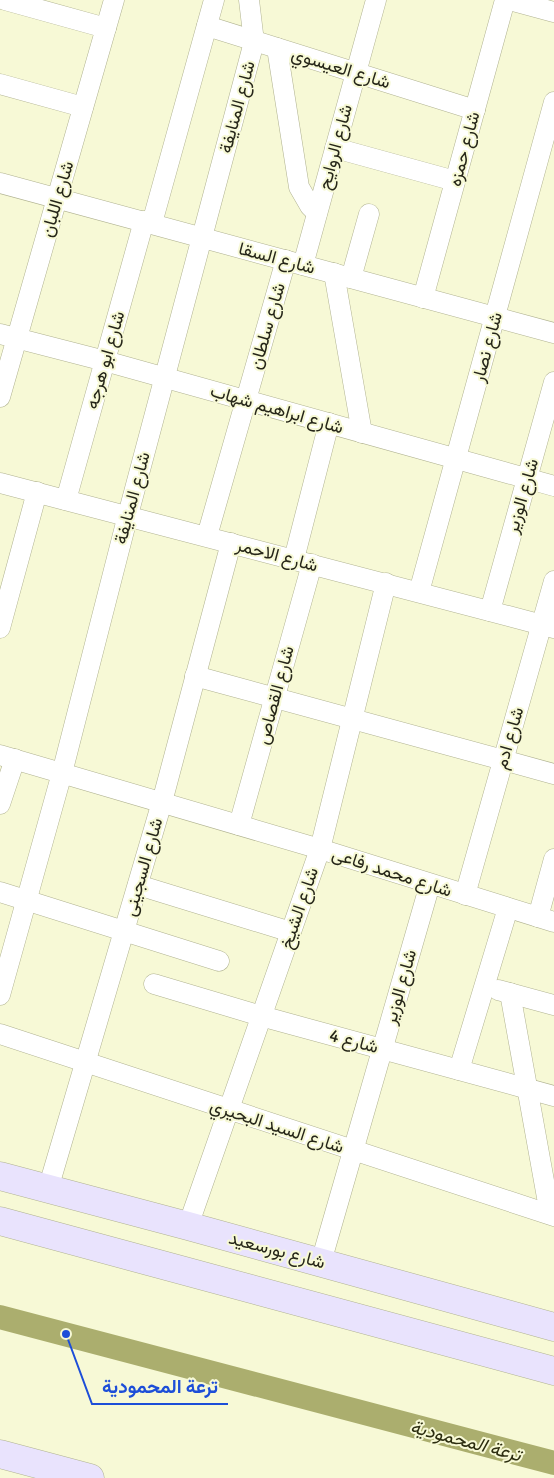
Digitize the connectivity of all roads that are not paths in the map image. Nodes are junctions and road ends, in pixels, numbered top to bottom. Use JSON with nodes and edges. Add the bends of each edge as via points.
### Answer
{"nodes":[{"id":1,"x":5,"y":0,"type":"edge"},
{"id":2,"x":114,"y":0,"type":"edge"},
{"id":3,"x":214,"y":0,"type":"edge"},
{"id":4,"x":250,"y":0,"type":"edge"},
{"id":5,"x":376,"y":0,"type":"edge"},
{"id":6,"x":505,"y":0,"type":"edge"},
{"id":7,"x":509,"y":0,"type":"edge"},
{"id":8,"x":554,"y":12,"type":"edge"},
{"id":9,"x":207,"y":26,"type":"junction"},
{"id":10,"x":106,"y":28,"type":"junction"},
{"id":11,"x":254,"y":42,"type":"junction"},
{"id":12,"x":277,"y":48,"type":"junction"},
{"id":13,"x":356,"y":73,"type":"junction"},
{"id":14,"x":0,"y":84,"type":"edge"},
{"id":15,"x":554,"y":102,"type":"edge"},
{"id":16,"x":83,"y":107,"type":"junction"},
{"id":17,"x":475,"y":110,"type":"junction"},
{"id":18,"x":335,"y":148,"type":"junction"},
{"id":19,"x":455,"y":181,"type":"junction"},
{"id":20,"x":0,"y":183,"type":"edge"},
{"id":21,"x":57,"y":199,"type":"junction"},
{"id":22,"x":317,"y":213,"type":"junction"},
{"id":23,"x":370,"y":214,"type":"dead end"},
{"id":24,"x":148,"y":222,"type":"junction"},
{"id":25,"x":202,"y":237,"type":"junction"},
{"id":26,"x":294,"y":263,"type":"junction"},
{"id":27,"x":343,"y":276,"type":"junction"},
{"id":28,"x":423,"y":298,"type":"junction"},
{"id":29,"x":495,"y":317,"type":"junction"},
{"id":30,"x":554,"y":333,"type":"edge"},
{"id":31,"x":8,"y":336,"type":"edge"},
{"id":32,"x":105,"y":361,"type":"junction"},
{"id":33,"x":164,"y":378,"type":"junction"},
{"id":34,"x":554,"y":382,"type":"edge"},
{"id":35,"x":0,"y":397,"type":"edge"},
{"id":36,"x":246,"y":400,"type":"junction"},
{"id":37,"x":329,"y":424,"type":"junction"},
{"id":38,"x":362,"y":433,"type":"junction"},
{"id":39,"x":456,"y":459,"type":"junction"},
{"id":40,"x":527,"y":478,"type":"junction"},
{"id":41,"x":0,"y":483,"type":"edge"},
{"id":42,"x":554,"y":486,"type":"edge"},
{"id":43,"x":37,"y":492,"type":"junction"},
{"id":44,"x":66,"y":500,"type":"junction"},
{"id":45,"x":128,"y":515,"type":"junction"},
{"id":46,"x":206,"y":536,"type":"junction"},
{"id":47,"x":231,"y":543,"type":"junction"},
{"id":48,"x":303,"y":562,"type":"junction"},
{"id":49,"x":554,"y":581,"type":"edge"},
{"id":50,"x":386,"y":584,"type":"junction"},
{"id":51,"x":419,"y":592,"type":"junction"},
{"id":52,"x":490,"y":611,"type":"junction"},
{"id":53,"x":1,"y":624,"type":"edge"},
{"id":54,"x":548,"y":626,"type":"edge"},
{"id":55,"x":195,"y":676,"type":"junction"},
{"id":56,"x":275,"y":697,"type":"junction"},
{"id":57,"x":352,"y":718,"type":"junction"},
{"id":58,"x":8,"y":757,"type":"edge"},
{"id":59,"x":503,"y":760,"type":"junction"},
{"id":60,"x":62,"y":773,"type":"junction"},
{"id":61,"x":554,"y":774,"type":"edge"},
{"id":62,"x":162,"y":802,"type":"junction"},
{"id":63,"x":0,"y":804,"type":"edge"},
{"id":64,"x":239,"y":825,"type":"junction"},
{"id":65,"x":320,"y":849,"type":"junction"},
{"id":66,"x":554,"y":859,"type":"edge"},
{"id":67,"x":430,"y":884,"type":"junction"},
{"id":68,"x":138,"y":885,"type":"junction"},
{"id":69,"x":0,"y":892,"type":"edge"},
{"id":70,"x":465,"y":895,"type":"junction"},
{"id":71,"x":27,"y":901,"type":"junction"},
{"id":72,"x":508,"y":908,"type":"junction"},
{"id":73,"x":546,"y":919,"type":"edge"},
{"id":74,"x":124,"y":931,"type":"junction"},
{"id":75,"x":291,"y":932,"type":"junction"},
{"id":76,"x":219,"y":961,"type":"dead end"},
{"id":77,"x":154,"y":984,"type":"dead end"},
{"id":78,"x":484,"y":986,"type":"junction"},
{"id":79,"x":510,"y":993,"type":"junction"},
{"id":80,"x":0,"y":995,"type":"edge"},
{"id":81,"x":554,"y":1005,"type":"edge"},
{"id":82,"x":261,"y":1016,"type":"junction"},
{"id":83,"x":0,"y":1034,"type":"edge"},
{"id":84,"x":382,"y":1049,"type":"junction"},
{"id":85,"x":86,"y":1062,"type":"junction"},
{"id":86,"x":459,"y":1070,"type":"junction"},
{"id":87,"x":527,"y":1088,"type":"junction"},
{"id":88,"x":554,"y":1096,"type":"edge"},
{"id":89,"x":228,"y":1110,"type":"junction"},
{"id":90,"x":353,"y":1151,"type":"junction"},
{"id":91,"x":0,"y":1176,"type":"edge"},
{"id":92,"x":48,"y":1189,"type":"junction"},
{"id":93,"x":552,"y":1215,"type":"edge"},
{"id":94,"x":0,"y":1221,"type":"edge"},
{"id":95,"x":188,"y":1226,"type":"junction"},
{"id":96,"x":321,"y":1262,"type":"junction"},
{"id":97,"x":553,"y":1323,"type":"edge"},
{"id":98,"x":554,"y":1371,"type":"edge"},
{"id":99,"x":0,"y":1454,"type":"edge"},
{"id":100,"x":90,"y":1478,"type":"edge"}],
"edges":[{"from":1,"to":10,"type":"street"},
{"from":2,"to":10,"type":"street","name":"شارع اللبان"},
{"from":3,"to":9,"type":"street","name":"شارع ابو هرجه"},
{"from":4,"to":11,"type":"street","name":"شارع المنايفة"},
{"from":5,"to":13,"type":"street","name":"شارع الروايح"},
{"from":6,"to":17,"type":"street","name":"شارع حمزه"},
{"from":7,"to":8,"type":"street"},
{"from":9,"to":11,"type":"street","name":"شارع العيسوي"},
{"from":9,"to":24,"type":"street","name":"شارع ابو هرجه"},
{"from":10,"to":16,"type":"street","name":"شارع اللبان"},
{"from":11,"to":12,"type":"street","name":"شارع العيسوي"},
{"from":11,"to":25,"type":"street","name":"شارع المنايفة"},
{"from":12,"to":13,"type":"street","name":"شارع العيسوي"},
{"from":12,"to":22,"type":"street","via":[[299,187]]},
{"from":13,"to":17,"type":"street","name":"شارع العيسوي"},
{"from":13,"to":18,"type":"street","name":"شارع الروايح"},
{"from":14,"to":16,"type":"street"},
{"from":15,"to":29,"type":"street","name":"شارع نصار"},
{"from":16,"to":21,"type":"street","name":"شارع اللبان"},
{"from":17,"to":19,"type":"street","name":"شارع حمزه"},
{"from":18,"to":19,"type":"street"},
{"from":18,"to":22,"type":"street","name":"شارع الروايح"},
{"from":19,"to":28,"type":"street","name":"شارع حمزه"},
{"from":20,"to":21,"type":"street","name":"شارع السقا"},
{"from":21,"to":24,"type":"street","name":"شارع السقا"},
{"from":21,"to":31,"type":"street","name":"شارع اللبان"},
{"from":22,"to":26,"type":"street","name":"شارع الروايح"},
{"from":23,"to":27,"type":"street"},
{"from":24,"to":25,"type":"street","name":"شارع السقا"},
{"from":24,"to":32,"type":"street","name":"شارع ابو هرجه"},
{"from":25,"to":26,"type":"street","name":"شارع السقا"},
{"from":25,"to":33,"type":"street","name":"شارع المنايفة"},
{"from":26,"to":27,"type":"street","name":"شارع السقا"},
{"from":26,"to":36,"type":"street","name":"شارع سلطان"},
{"from":27,"to":28,"type":"street","name":"شارع السقا"},
{"from":27,"to":38,"type":"street"},
{"from":28,"to":29,"type":"street","name":"شارع السقا"},
{"from":29,"to":30,"type":"street","name":"شارع السقا"},
{"from":29,"to":39,"type":"street","name":"شارع نصار"},
{"from":31,"to":32,"type":"street","name":"شارع ابراهيم شهاب"},
{"from":31,"to":35,"type":"street","name":"شارع اللبان"},
{"from":32,"to":33,"type":"street","name":"شارع ابراهيم شهاب"},
{"from":32,"to":44,"type":"street","name":"شارع ابو هرجه"},
{"from":33,"to":36,"type":"street","name":"شارع ابراهيم شهاب"},
{"from":33,"to":45,"type":"street","name":"شارع المنايفة"},
{"from":34,"to":40,"type":"street","name":"شارع الوزير"},
{"from":36,"to":37,"type":"street","name":"شارع ابراهيم شهاب"},
{"from":36,"to":46,"type":"street","name":"شارع سلطان"},
{"from":37,"to":38,"type":"street","name":"شارع ابراهيم شهاب"},
{"from":37,"to":48,"type":"street","name":"شارع القصاص"},
{"from":38,"to":39,"type":"street","name":"شارع ابراهيم شهاب"},
{"from":39,"to":40,"type":"street","name":"شارع ابراهيم شهاب"},
{"from":39,"to":51,"type":"street","name":"شارع نصار"},
{"from":40,"to":42,"type":"street","name":"شارع ابراهيم شهاب"},
{"from":40,"to":52,"type":"street","name":"شارع الوزير"},
{"from":41,"to":43,"type":"street","name":"شارع الاحمر"},
{"from":43,"to":44,"type":"street","name":"شارع الاحمر"},
{"from":43,"to":53,"type":"street"},
{"from":44,"to":45,"type":"street","name":"شارع الاحمر"},
{"from":45,"to":46,"type":"street","name":"شارع الاحمر"},
{"from":45,"to":60,"type":"street","name":"شارع المنايفة"},
{"from":46,"to":47,"type":"street","name":"شارع الاحمر"},
{"from":47,"to":48,"type":"street","name":"شارع الاحمر"},
{"from":47,"to":55,"type":"street","name":"شارع السجينى"},
{"from":48,"to":50,"type":"street","name":"شارع الاحمر"},
{"from":48,"to":56,"type":"street","name":"شارع القصاص"},
{"from":49,"to":54,"type":"street","name":"شارع ادم"},
{"from":50,"to":51,"type":"street","name":"شارع الاحمر"},
{"from":50,"to":57,"type":"street","name":"شارع الشيخ"},
{"from":51,"to":52,"type":"street","name":"شارع الاحمر"},
{"from":52,"to":54,"type":"street","name":"شارع الاحمر"},
{"from":54,"to":59,"type":"street","name":"شارع ادم"},
{"from":55,"to":56,"type":"street"},
{"from":55,"to":62,"type":"street","name":"شارع السجينى"},
{"from":56,"to":57,"type":"street"},
{"from":56,"to":64,"type":"street","name":"شارع القصاص"},
{"from":57,"to":59,"type":"street"},
{"from":57,"to":65,"type":"street","name":"شارع الشيخ"},
{"from":58,"to":60,"type":"street","name":"شارع محمد رفاعى"},
{"from":58,"to":63,"type":"street"},
{"from":59,"to":61,"type":"street"},
{"from":59,"to":70,"type":"street","name":"شارع ادم"},
{"from":60,"to":62,"type":"street","name":"شارع محمد رفاعى"},
{"from":60,"to":71,"type":"street","name":"شارع المنايفة"},
{"from":62,"to":64,"type":"street","name":"شارع محمد رفاعى"},
{"from":62,"to":68,"type":"street","name":"شارع السجينى"},
{"from":64,"to":65,"type":"street","name":"شارع محمد رفاعى"},
{"from":65,"to":67,"type":"street","name":"شارع محمد رفاعى"},
{"from":65,"to":75,"type":"street","name":"شارع الشيخ"},
{"from":66,"to":73,"type":"street"},
{"from":67,"to":70,"type":"street","name":"شارع محمد رفاعى"},
{"from":67,"to":84,"type":"street","name":"شارع الوزير"},
{"from":68,"to":74,"type":"street","name":"شارع السجينى"},
{"from":68,"to":75,"type":"street"},
{"from":69,"to":71,"type":"street"},
{"from":70,"to":72,"type":"street","name":"شارع محمد رفاعى"},
{"from":71,"to":74,"type":"street"},
{"from":71,"to":80,"type":"street","name":"شارع المنايفة"},
{"from":72,"to":73,"type":"street","name":"شارع محمد رفاعى"},
{"from":72,"to":78,"type":"street"},
{"from":74,"to":76,"type":"street"},
{"from":74,"to":85,"type":"street","name":"شارع السجينى"},
{"from":75,"to":82,"type":"street","name":"شارع الشيخ"},
{"from":77,"to":82,"type":"street","name":"شارع 4"},
{"from":78,"to":79,"type":"street"},
{"from":78,"to":86,"type":"street"},
{"from":79,"to":81,"type":"street"},
{"from":79,"to":87,"type":"street"},
{"from":82,"to":84,"type":"street","name":"شارع 4"},
{"from":82,"to":89,"type":"street","name":"شارع الشيخ"},
{"from":83,"to":85,"type":"street","name":"شارع السيد البحيري"},
{"from":84,"to":86,"type":"street","name":"شارع 4"},
{"from":84,"to":90,"type":"street","name":"شارع الوزير"},
{"from":85,"to":89,"type":"street","name":"شارع السيد البحيري"},
{"from":85,"to":92,"type":"street","name":"شارع السجينى"},
{"from":86,"to":87,"type":"street","name":"شارع 4"},
{"from":87,"to":88,"type":"street","name":"شارع 4"},
{"from":87,"to":93,"type":"street"},
{"from":89,"to":90,"type":"street","name":"شارع السيد البحيري"},
{"from":89,"to":95,"type":"street","name":"شارع الشيخ"},
{"from":90,"to":93,"type":"street","name":"شارع السيد البحيري"},
{"from":90,"to":96,"type":"street","name":"شارع الوزير"},
{"from":91,"to":92,"type":"main road","name":"شارع بورسعيد"},
{"from":92,"to":95,"type":"main road","name":"شارع بورسعيد"},
{"from":94,"to":98,"type":"main road"},
{"from":95,"to":96,"type":"main road","name":"شارع بورسعيد"},
{"from":96,"to":97,"type":"main road","name":"شارع بورسعيد"},
{"from":99,"to":100,"type":"main road"}]}
